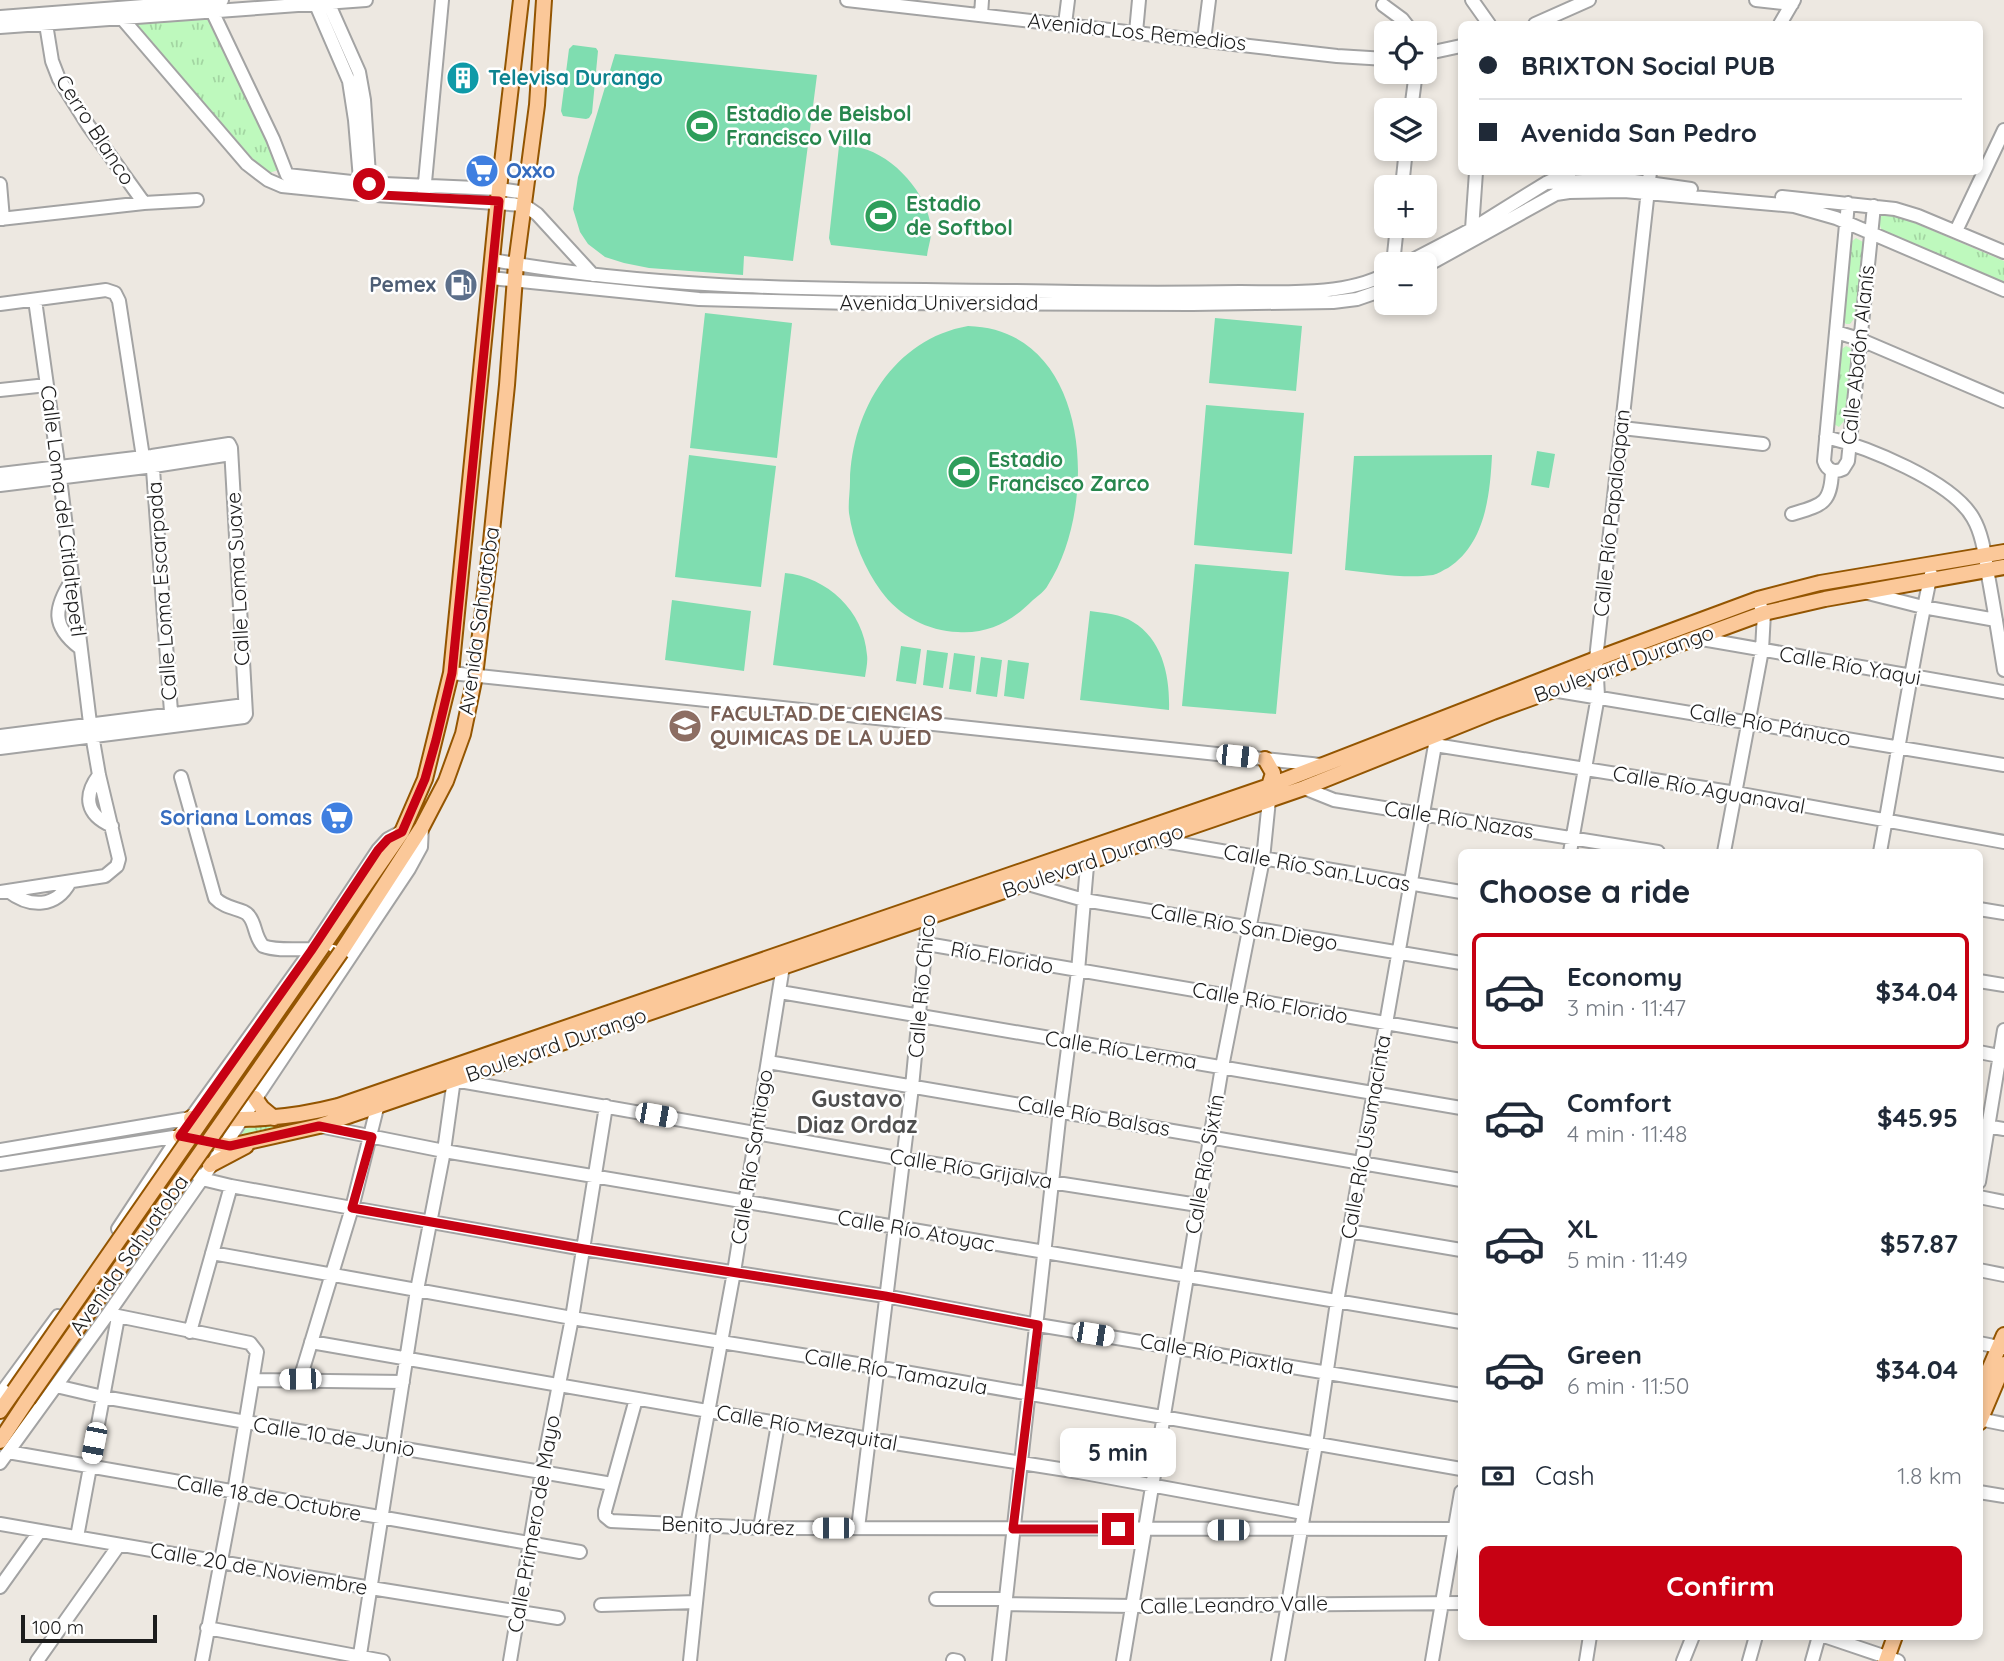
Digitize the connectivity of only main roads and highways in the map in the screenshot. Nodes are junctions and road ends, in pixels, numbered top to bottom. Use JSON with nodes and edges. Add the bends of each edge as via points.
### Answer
{"nodes":[{"id":1,"x":521,"y":0,"type":"edge"},
{"id":2,"x":542,"y":2,"type":"edge"},
{"id":3,"x":2004,"y":552,"type":"edge"},
{"id":4,"x":1986,"y":563,"type":"junction"},
{"id":5,"x":2004,"y":566,"type":"edge"},
{"id":6,"x":1761,"y":606,"type":"junction"},
{"id":7,"x":1431,"y":736,"type":"junction"},
{"id":8,"x":1265,"y":760,"type":"road end"},
{"id":9,"x":1269,"y":793,"type":"junction"},
{"id":10,"x":1088,"y":856,"type":"junction"},
{"id":11,"x":784,"y":961,"type":"junction"},
{"id":12,"x":455,"y":1072,"type":"junction"},
{"id":13,"x":258,"y":1094,"type":"road end"},
{"id":14,"x":191,"y":1118,"type":"road end"},
{"id":15,"x":274,"y":1118,"type":"junction"},
{"id":16,"x":180,"y":1136,"type":"road end"},
{"id":17,"x":251,"y":1143,"type":"junction"},
{"id":18,"x":210,"y":1165,"type":"road end"},
{"id":19,"x":2002,"y":1343,"type":"edge"},
{"id":20,"x":2004,"y":1364,"type":"edge"},
{"id":21,"x":2000,"y":1382,"type":"edge"},
{"id":22,"x":1983,"y":1384,"type":"edge"},
{"id":23,"x":7,"y":1393,"type":"edge"},
{"id":24,"x":0,"y":1411,"type":"edge"},
{"id":25,"x":1983,"y":1415,"type":"edge"},
{"id":26,"x":4,"y":1446,"type":"edge"},
{"id":27,"x":1885,"y":1640,"type":"edge"},
{"id":28,"x":1893,"y":1640,"type":"edge"},
{"id":29,"x":1886,"y":1659,"type":"edge"}],
"edges":[{"from":1,"to":23,"type":"main road","name":"Avenida Sahuatoba","bridge":true,"via":[[452,673],[425,779],[402,832]]},
{"from":2,"to":26,"type":"main road","name":"Avenida Sahuatoba","bridge":true,"via":[[537,105],[516,264],[475,676],[446,781],[344,957],[28,1399]]},
{"from":3,"to":4,"type":"main road","name":"Boulevard Durango"},
{"from":4,"to":5,"type":"main road","name":"Boulevard Durango"},
{"from":4,"to":6,"type":"main road","name":"Boulevard Durango","via":[[1929,580]]},
{"from":4,"to":6,"type":"main road","name":"Boulevard Durango","via":[[1933,565],[1821,583]]},
{"from":6,"to":7,"type":"main road","name":"Boulevard Durango","via":[[1696,638]]},
{"from":6,"to":7,"type":"main road","name":"Boulevard Durango","via":[[1536,683]]},
{"from":7,"to":9,"type":"main road","name":"Boulevard Durango","via":[[1326,765]]},
{"from":7,"to":9,"type":"main road","name":"Boulevard Durango","via":[[1304,788]]},
{"from":8,"to":9,"type":"main road","via":[[1273,773]]},
{"from":9,"to":10,"type":"main road","name":"Boulevard Durango","via":[[1131,835]]},
{"from":9,"to":10,"type":"main road","name":"Boulevard Durango","via":[[1155,840]]},
{"from":10,"to":11,"type":"main road","name":"Boulevard Durango","via":[[929,902]]},
{"from":10,"to":11,"type":"main road","name":"Boulevard Durango","via":[[1028,884]]},
{"from":11,"to":12,"type":"main road","name":"Boulevard Durango"},
{"from":12,"to":15,"type":"main road","name":"Boulevard Durango","via":[[338,1106]]},
{"from":12,"to":17,"type":"main road","name":"Boulevard Durango","via":[[378,1106]]},
{"from":13,"to":15,"type":"main road","via":[[262,1108]]},
{"from":14,"to":15,"type":"main road","name":"Boulevard Durango"},
{"from":16,"to":17,"type":"main road","name":"Boulevard Durango","via":[[223,1146]]},
{"from":17,"to":18,"type":"main road"},
{"from":19,"to":22,"type":"main road"},
{"from":20,"to":21,"type":"main road"},
{"from":21,"to":25,"type":"main road"},
{"from":23,"to":24,"type":"main road","name":"Avenida Sahuatoba"},
{"from":27,"to":29,"type":"main road"},
{"from":28,"to":29,"type":"main road"}]}
